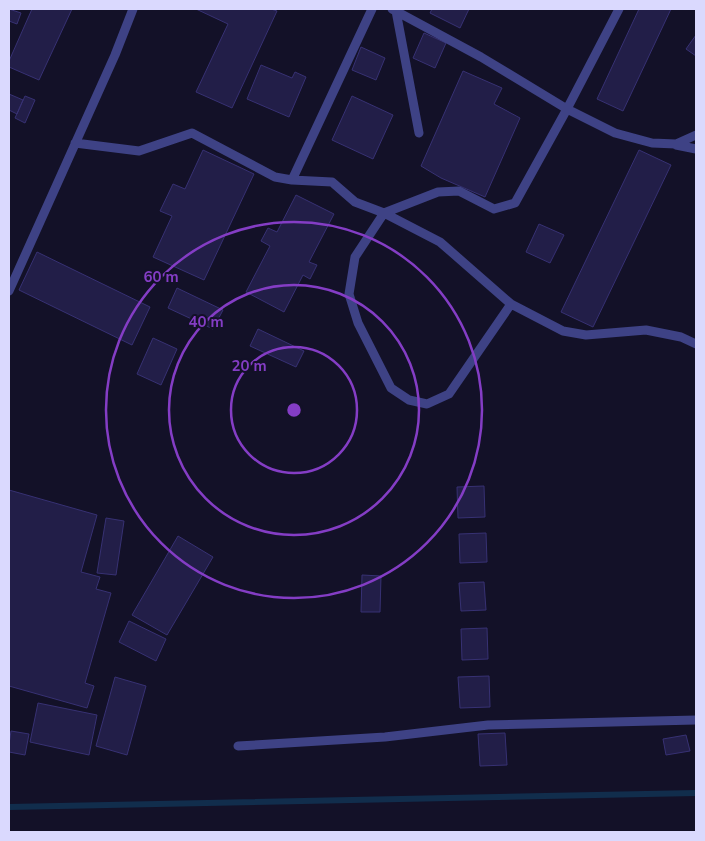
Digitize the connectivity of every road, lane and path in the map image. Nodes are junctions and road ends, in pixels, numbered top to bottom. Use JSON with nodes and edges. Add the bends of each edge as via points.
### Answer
{"nodes":[{"id":1,"x":133,"y":9,"type":"edge"},
{"id":2,"x":372,"y":9,"type":"edge"},
{"id":3,"x":619,"y":9,"type":"edge"},
{"id":4,"x":394,"y":10,"type":"edge"},
{"id":5,"x":567,"y":109,"type":"junction"},
{"id":6,"x":419,"y":133,"type":"dead end"},
{"id":7,"x":696,"y":136,"type":"edge"},
{"id":8,"x":75,"y":143,"type":"junction"},
{"id":9,"x":676,"y":144,"type":"junction"},
{"id":10,"x":696,"y":149,"type":"edge"},
{"id":11,"x":292,"y":180,"type":"junction"},
{"id":12,"x":384,"y":213,"type":"junction"},
{"id":13,"x":9,"y":291,"type":"edge"},
{"id":14,"x":511,"y":304,"type":"junction"},
{"id":15,"x":696,"y":344,"type":"edge"},
{"id":16,"x":696,"y":720,"type":"edge"},
{"id":17,"x":238,"y":746,"type":"dead end"}],
"edges":[{"from":1,"to":8,"type":"lane"},
{"from":2,"to":11,"type":"lane"},
{"from":3,"to":5,"type":"lane"},
{"from":4,"to":5,"type":"lane"},
{"from":4,"to":6,"type":"lane"},
{"from":5,"to":9,"type":"lane","via":[[616,133],[652,143]]},
{"from":5,"to":12,"type":"lane","via":[[515,204],[494,209],[459,191],[438,192]]},
{"from":7,"to":9,"type":"lane"},
{"from":8,"to":11,"type":"lane","via":[[138,151],[192,133],[275,177]]},
{"from":8,"to":13,"type":"lane"},
{"from":9,"to":10,"type":"lane"},
{"from":11,"to":12,"type":"lane","via":[[332,182],[355,202]]},
{"from":12,"to":14,"type":"lane","via":[[440,242]]},
{"from":12,"to":14,"type":"lane","via":[[355,257],[349,294],[358,323],[391,388],[409,400],[427,404],[449,394]]},
{"from":14,"to":15,"type":"lane","via":[[563,331],[586,334],[646,330],[681,337]]},
{"from":16,"to":17,"type":"lane","via":[[488,725],[385,738]]}]}
